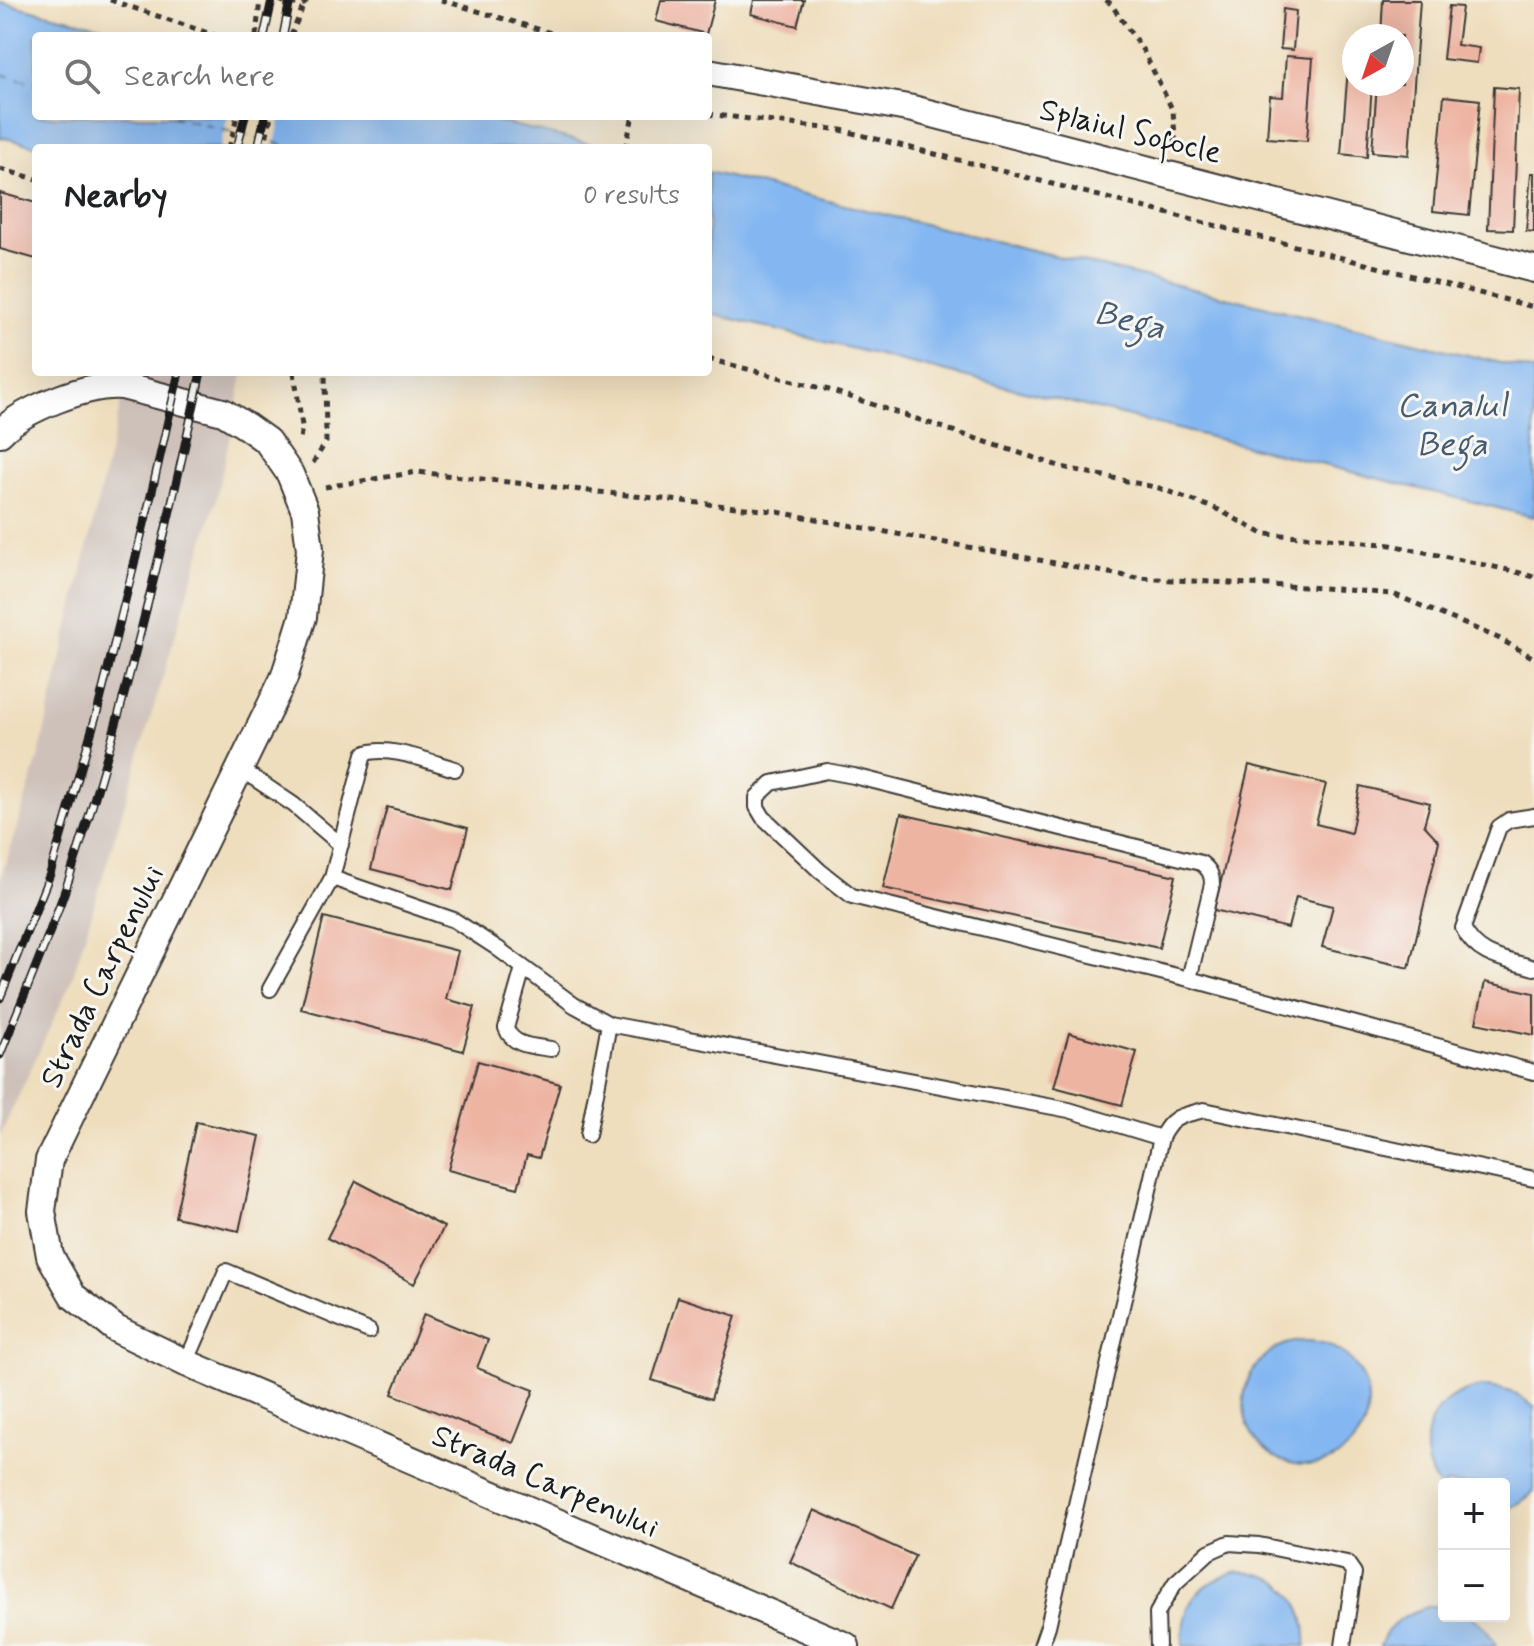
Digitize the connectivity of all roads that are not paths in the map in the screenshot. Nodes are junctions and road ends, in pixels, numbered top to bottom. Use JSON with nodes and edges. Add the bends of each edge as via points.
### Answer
{"nodes":[{"id":1,"x":712,"y":73,"type":"edge"},
{"id":2,"x":1534,"y":269,"type":"edge"},
{"id":3,"x":0,"y":433,"type":"edge"},
{"id":4,"x":239,"y":768,"type":"junction"},
{"id":5,"x":455,"y":769,"type":"dead end"},
{"id":6,"x":1534,"y":816,"type":"edge"},
{"id":7,"x":341,"y":845,"type":"junction"},
{"id":8,"x":332,"y":878,"type":"junction"},
{"id":9,"x":523,"y":968,"type":"junction"},
{"id":10,"x":1534,"y":968,"type":"edge"},
{"id":11,"x":1189,"y":979,"type":"junction"},
{"id":12,"x":270,"y":989,"type":"dead end"},
{"id":13,"x":609,"y":1024,"type":"junction"},
{"id":14,"x":551,"y":1049,"type":"dead end"},
{"id":15,"x":1534,"y":1072,"type":"edge"},
{"id":16,"x":588,"y":1135,"type":"dead end"},
{"id":17,"x":1161,"y":1138,"type":"junction"},
{"id":18,"x":1534,"y":1179,"type":"edge"},
{"id":19,"x":369,"y":1331,"type":"dead end"},
{"id":20,"x":186,"y":1363,"type":"junction"},
{"id":21,"x":846,"y":1646,"type":"edge"},
{"id":22,"x":1041,"y":1646,"type":"edge"},
{"id":23,"x":1158,"y":1646,"type":"edge"},
{"id":24,"x":1343,"y":1646,"type":"edge"}],
"edges":[{"from":1,"to":2,"type":"street","name":"Splaiul Sofocle","via":[[913,109]]},
{"from":3,"to":4,"type":"street","name":"Strada Carpenului","via":[[49,402],[122,386],[223,412],[267,441],[305,511],[310,549],[303,617],[284,678]]},
{"from":4,"to":7,"type":"lane"},
{"from":4,"to":20,"type":"street","name":"Strada Carpenului","via":[[49,1160],[42,1211],[50,1256],[73,1296],[116,1329]]},
{"from":5,"to":7,"type":"lane","via":[[386,751],[364,754]]},
{"from":6,"to":10,"type":"lane","via":[[1499,827],[1463,928],[1484,952]]},
{"from":7,"to":8,"type":"lane"},
{"from":8,"to":9,"type":"lane","via":[[454,920]]},
{"from":8,"to":12,"type":"lane"},
{"from":9,"to":13,"type":"lane"},
{"from":9,"to":14,"type":"lane","via":[[506,1028],[519,1043]]},
{"from":11,"to":11,"type":"lane","via":[[852,896],[763,817],[757,797],[772,783],[827,771],[1201,863],[1212,884]]},
{"from":11,"to":15,"type":"lane"},
{"from":13,"to":16,"type":"lane"},
{"from":13,"to":17,"type":"lane","via":[[1069,1110]]},
{"from":17,"to":18,"type":"lane","via":[[1178,1117],[1204,1110]]},
{"from":17,"to":22,"type":"lane"},
{"from":19,"to":20,"type":"lane","via":[[226,1271]]},
{"from":20,"to":21,"type":"street","name":"Strada Carpenului"},
{"from":23,"to":24,"type":"lane","via":[[1157,1613],[1175,1583],[1209,1552],[1229,1543],[1347,1563],[1354,1573]]}]}
